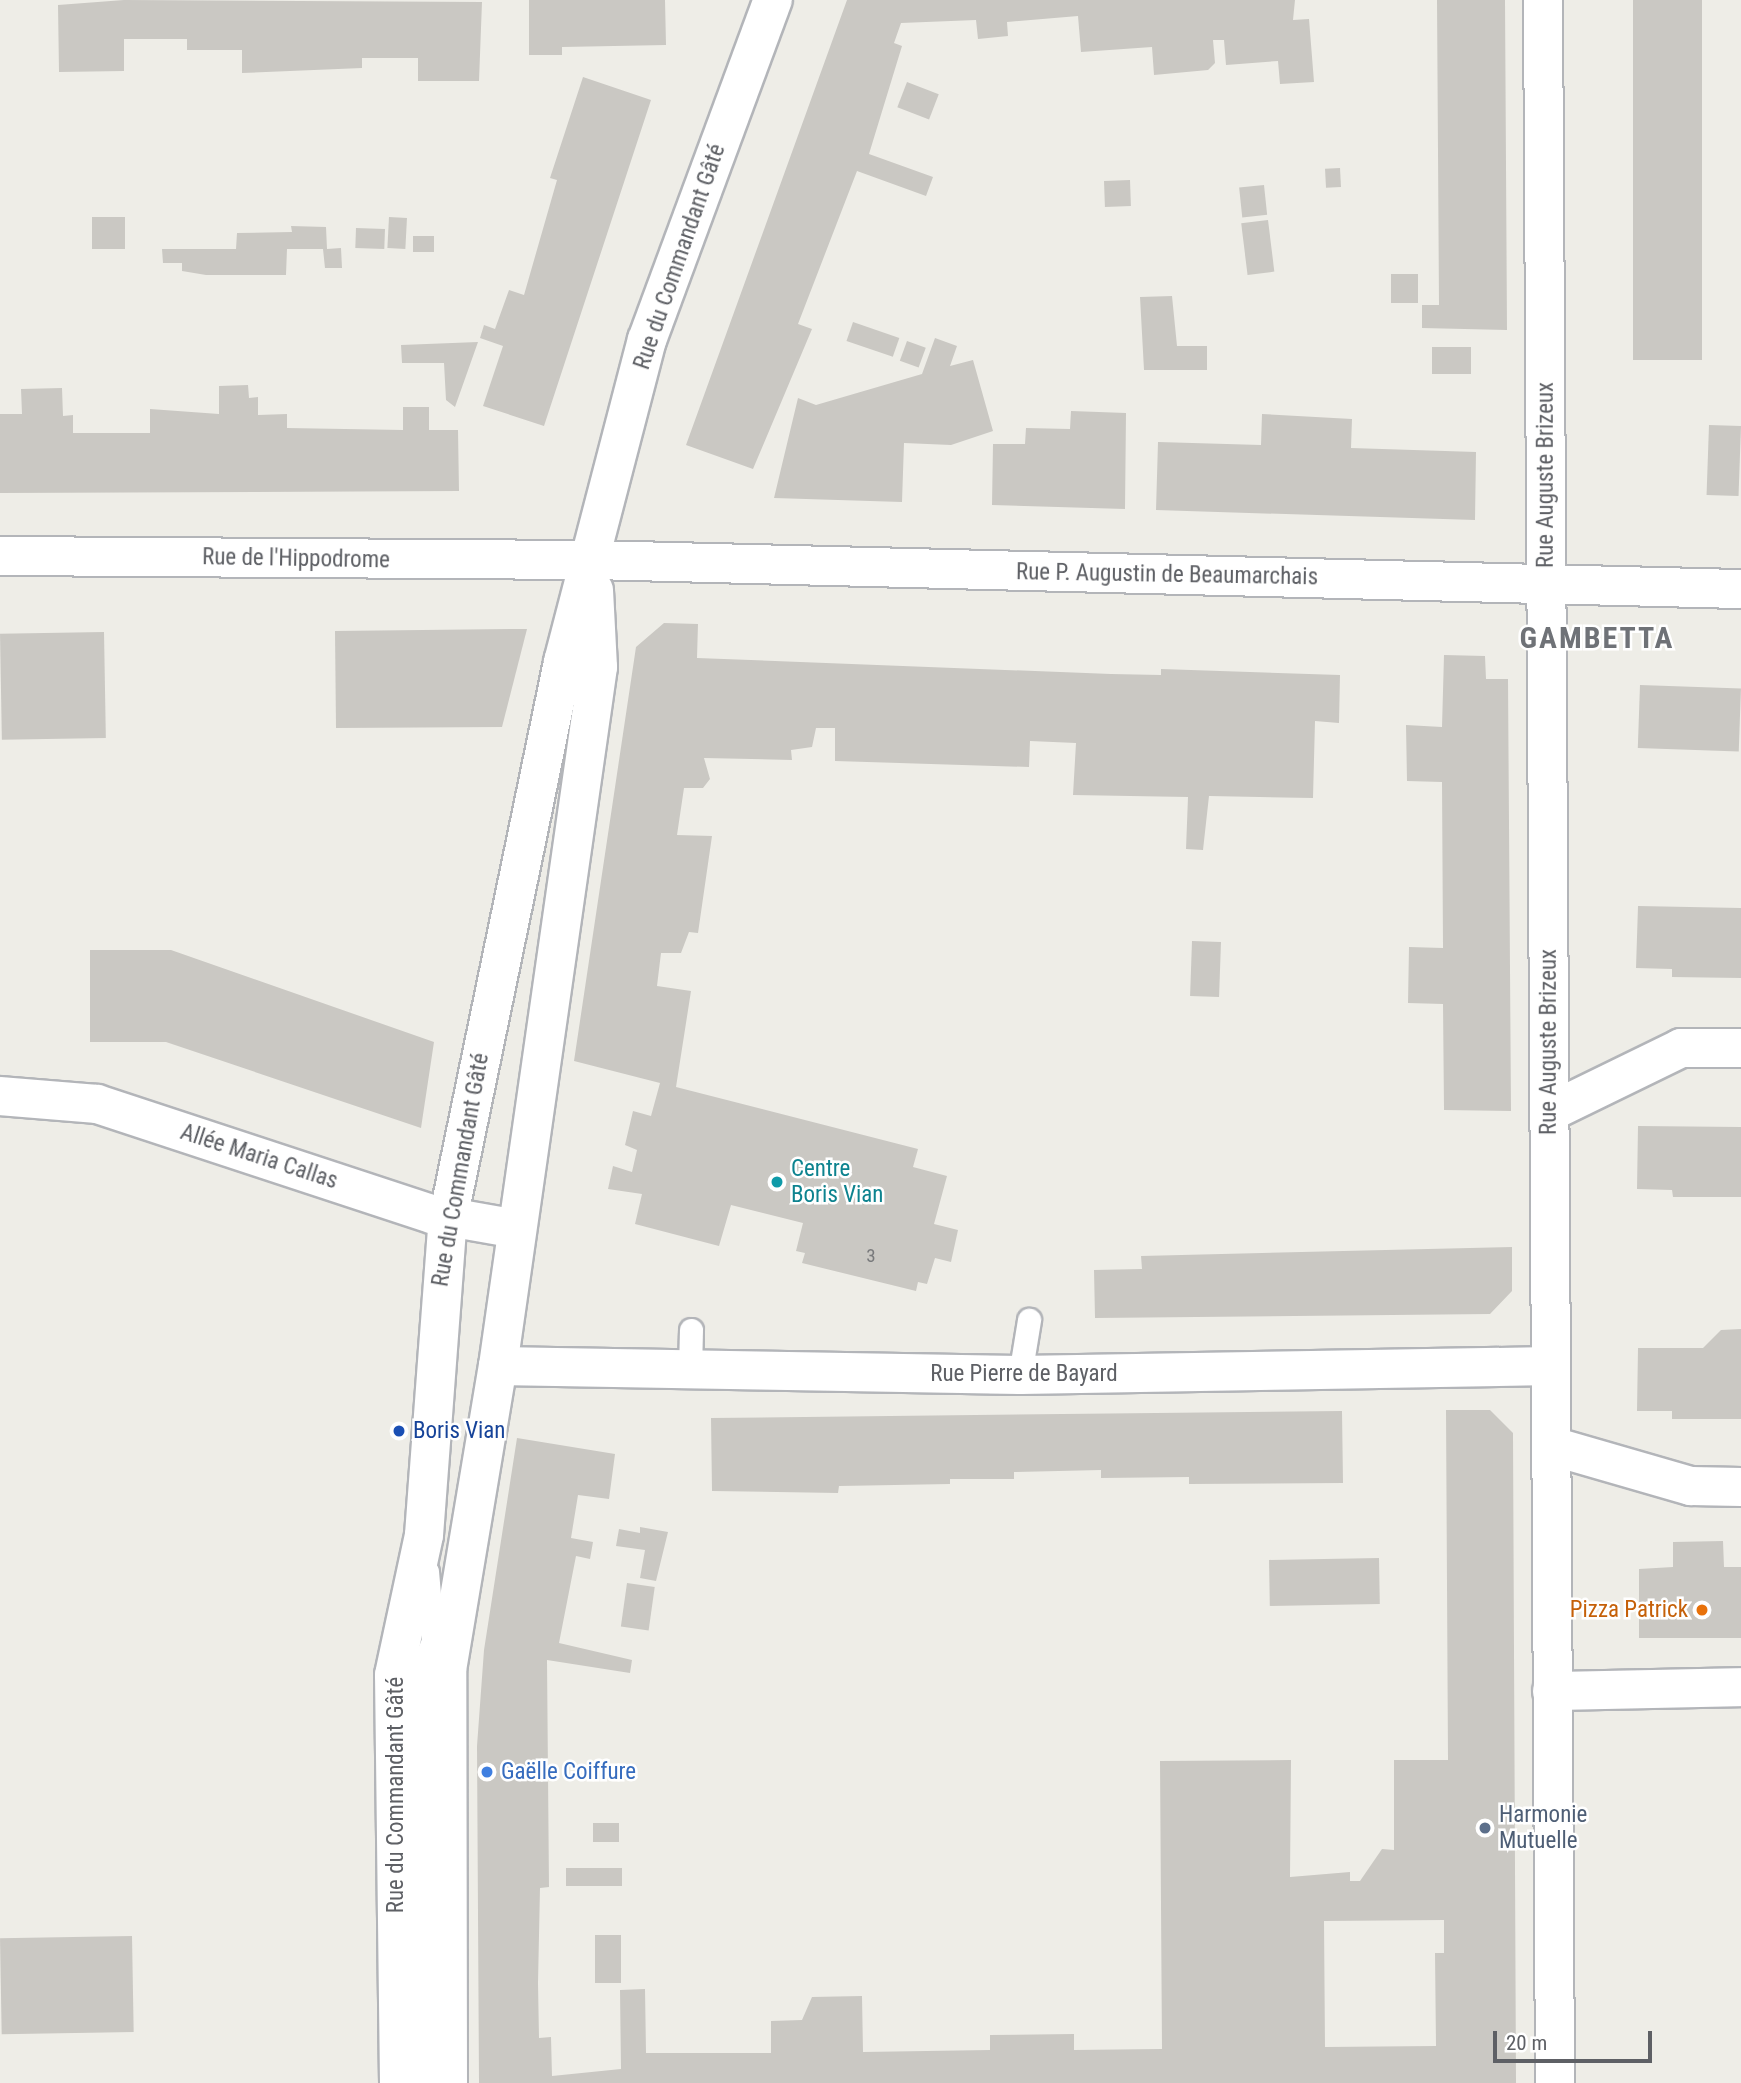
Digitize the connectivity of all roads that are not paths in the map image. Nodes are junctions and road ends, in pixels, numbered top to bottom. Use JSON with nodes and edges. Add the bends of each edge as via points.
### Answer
{"nodes":[{"id":1,"x":773,"y":0,"type":"edge"},
{"id":2,"x":1543,"y":0,"type":"edge"},
{"id":3,"x":0,"y":556,"type":"edge"},
{"id":4,"x":593,"y":560,"type":"junction"},
{"id":5,"x":1546,"y":584,"type":"junction"},
{"id":6,"x":1741,"y":589,"type":"edge"},
{"id":7,"x":1741,"y":1048,"type":"edge"},
{"id":8,"x":0,"y":1096,"type":"edge"},
{"id":9,"x":1550,"y":1112,"type":"junction"},
{"id":10,"x":448,"y":1219,"type":"junction"},
{"id":11,"x":517,"y":1229,"type":"junction"},
{"id":12,"x":1029,"y":1320,"type":"dead end"},
{"id":13,"x":691,"y":1329,"type":"dead end"},
{"id":14,"x":498,"y":1366,"type":"junction"},
{"id":15,"x":1550,"y":1366,"type":"junction"},
{"id":16,"x":690,"y":1370,"type":"junction"},
{"id":17,"x":1020,"y":1375,"type":"junction"},
{"id":18,"x":1552,"y":1446,"type":"junction"},
{"id":19,"x":1741,"y":1487,"type":"edge"},
{"id":20,"x":424,"y":1535,"type":"junction"},
{"id":21,"x":470,"y":1537,"type":"junction"},
{"id":22,"x":1741,"y":1687,"type":"edge"},
{"id":23,"x":1552,"y":1691,"type":"junction"},
{"id":24,"x":399,"y":2083,"type":"edge"},
{"id":25,"x":424,"y":2083,"type":"edge"},
{"id":26,"x":448,"y":2083,"type":"edge"},
{"id":27,"x":1555,"y":2083,"type":"edge"}],
"edges":[{"from":1,"to":4,"type":"street","name":"Rue du Commandant Gâté","via":[[647,340]]},
{"from":2,"to":5,"type":"street","name":"Rue Auguste Brizeux"},
{"from":3,"to":4,"type":"street","name":"Rue de l'Hippodrome"},
{"from":4,"to":5,"type":"street","name":"Rue P. Augustin de Beaumarchais"},
{"from":4,"to":10,"type":"street","name":"Rue du Commandant Gâté","via":[[563,662]]},
{"from":4,"to":11,"type":"street","name":"Rue du Commandant Gâté","via":[[598,667]]},
{"from":5,"to":6,"type":"street","name":"Rue P. Augustin de Beaumarchais"},
{"from":5,"to":9,"type":"street","name":"Rue Auguste Brizeux"},
{"from":7,"to":9,"type":"street","via":[[1681,1048]]},
{"from":8,"to":10,"type":"street","name":"Allée Maria Callas","via":[[97,1104]]},
{"from":9,"to":15,"type":"street","name":"Rue Auguste Brizeux"},
{"from":10,"to":11,"type":"street","name":"Allée Maria Callas"},
{"from":10,"to":20,"type":"street","name":"Rue du Commandant Gâté"},
{"from":11,"to":14,"type":"street","name":"Rue du Commandant Gâté"},
{"from":12,"to":17,"type":"lane"},
{"from":13,"to":16,"type":"lane"},
{"from":14,"to":16,"type":"street","name":"Rue Pierre de Bayard"},
{"from":14,"to":21,"type":"street","name":"Rue du Commandant Gâté"},
{"from":15,"to":17,"type":"street","name":"Rue Pierre de Bayard"},
{"from":15,"to":18,"type":"street","name":"Rue Auguste Brizeux"},
{"from":16,"to":17,"type":"street","name":"Rue Pierre de Bayard"},
{"from":18,"to":19,"type":"street","via":[[1691,1486]]},
{"from":18,"to":23,"type":"street","name":"Rue Auguste Brizeux"},
{"from":20,"to":21,"type":"street"},
{"from":20,"to":24,"type":"street","name":"Rue du Commandant Gâté","via":[[394,1675]]},
{"from":20,"to":25,"type":"lane","via":[[433,1640],[420,1673]]},
{"from":21,"to":26,"type":"street","name":"Rue du Commandant Gâté","via":[[447,1671]]},
{"from":22,"to":23,"type":"street"},
{"from":23,"to":27,"type":"street","name":"Rue Auguste Brizeux"}]}
